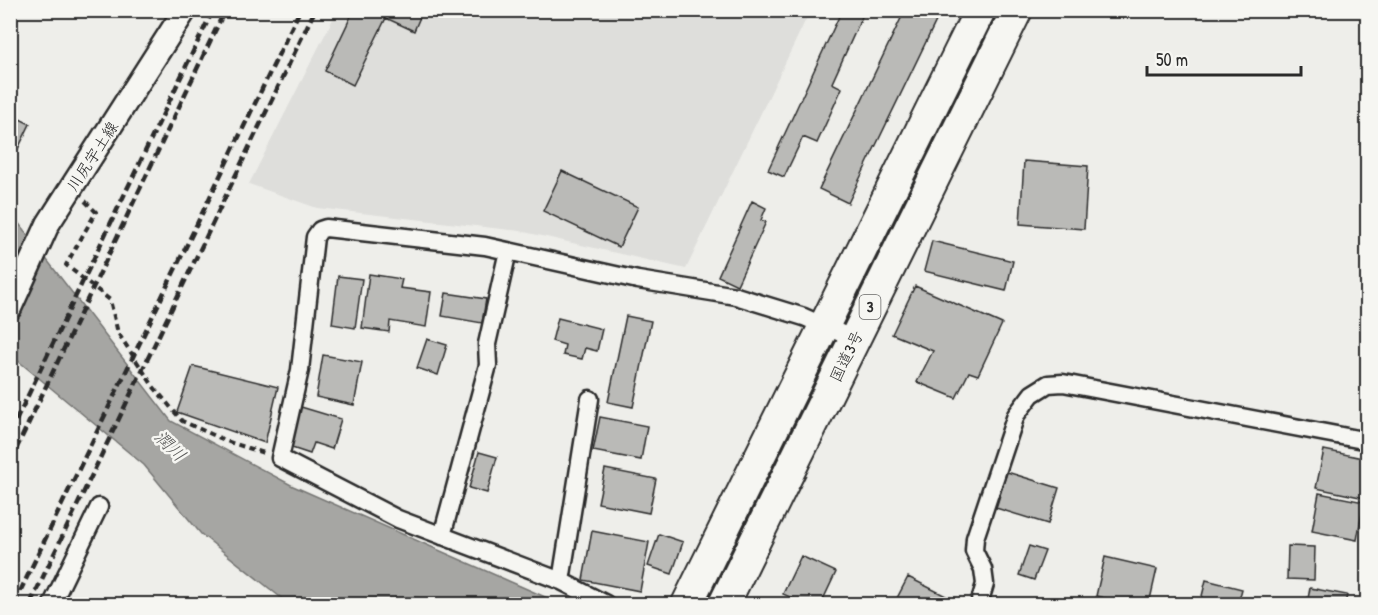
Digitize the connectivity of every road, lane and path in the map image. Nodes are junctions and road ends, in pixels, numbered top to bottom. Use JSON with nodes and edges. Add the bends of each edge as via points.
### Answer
{"nodes":[{"id":1,"x":185,"y":10,"type":"edge"},
{"id":2,"x":980,"y":10,"type":"edge"},
{"id":3,"x":1017,"y":10,"type":"edge"},
{"id":4,"x":71,"y":188,"type":"junction"},
{"id":5,"x":508,"y":251,"type":"junction"},
{"id":6,"x":10,"y":308,"type":"edge"},
{"id":7,"x":825,"y":326,"type":"junction"},
{"id":8,"x":854,"y":339,"type":"junction"},
{"id":9,"x":590,"y":399,"type":"dead end"},
{"id":10,"x":1368,"y":441,"type":"edge"},
{"id":11,"x":280,"y":458,"type":"junction"},
{"id":12,"x":99,"y":507,"type":"dead end"},
{"id":13,"x":442,"y":536,"type":"junction"},
{"id":14,"x":561,"y":581,"type":"junction"},
{"id":15,"x":52,"y":604,"type":"edge"},
{"id":16,"x":606,"y":604,"type":"edge"},
{"id":17,"x":687,"y":604,"type":"edge"},
{"id":18,"x":724,"y":604,"type":"edge"},
{"id":19,"x":979,"y":604,"type":"edge"}],
"edges":[{"from":1,"to":4,"type":"main road","name":"川尻宇土線"},
{"from":2,"to":7,"type":"highway","name":"国道3号","number":"3"},
{"from":3,"to":8,"type":"highway","name":"国道3号","number":"3"},
{"from":4,"to":6,"type":"main road","name":"川尻宇土線","via":[[48,224]]},
{"from":4,"to":11,"type":"path","via":[[96,212],[66,265],[110,300],[118,333],[153,386],[182,421],[229,442]]},
{"from":5,"to":7,"type":"street","via":[[638,280],[736,296]]},
{"from":5,"to":11,"type":"street","via":[[320,230],[315,237],[300,370]]},
{"from":5,"to":13,"type":"street","via":[[487,344],[488,365]]},
{"from":7,"to":8,"type":"street"},
{"from":7,"to":17,"type":"highway","name":"国道3号","number":"3"},
{"from":8,"to":18,"type":"highway","name":"国道3号","number":"3"},
{"from":9,"to":14,"type":"street"},
{"from":10,"to":19,"type":"street","via":[[1075,385],[1048,384],[1032,394],[1016,415],[975,538],[974,551],[984,569],[985,585]]},
{"from":11,"to":13,"type":"street","via":[[398,519]]},
{"from":12,"to":15,"type":"street"},
{"from":13,"to":14,"type":"street"},
{"from":14,"to":16,"type":"street"}]}
